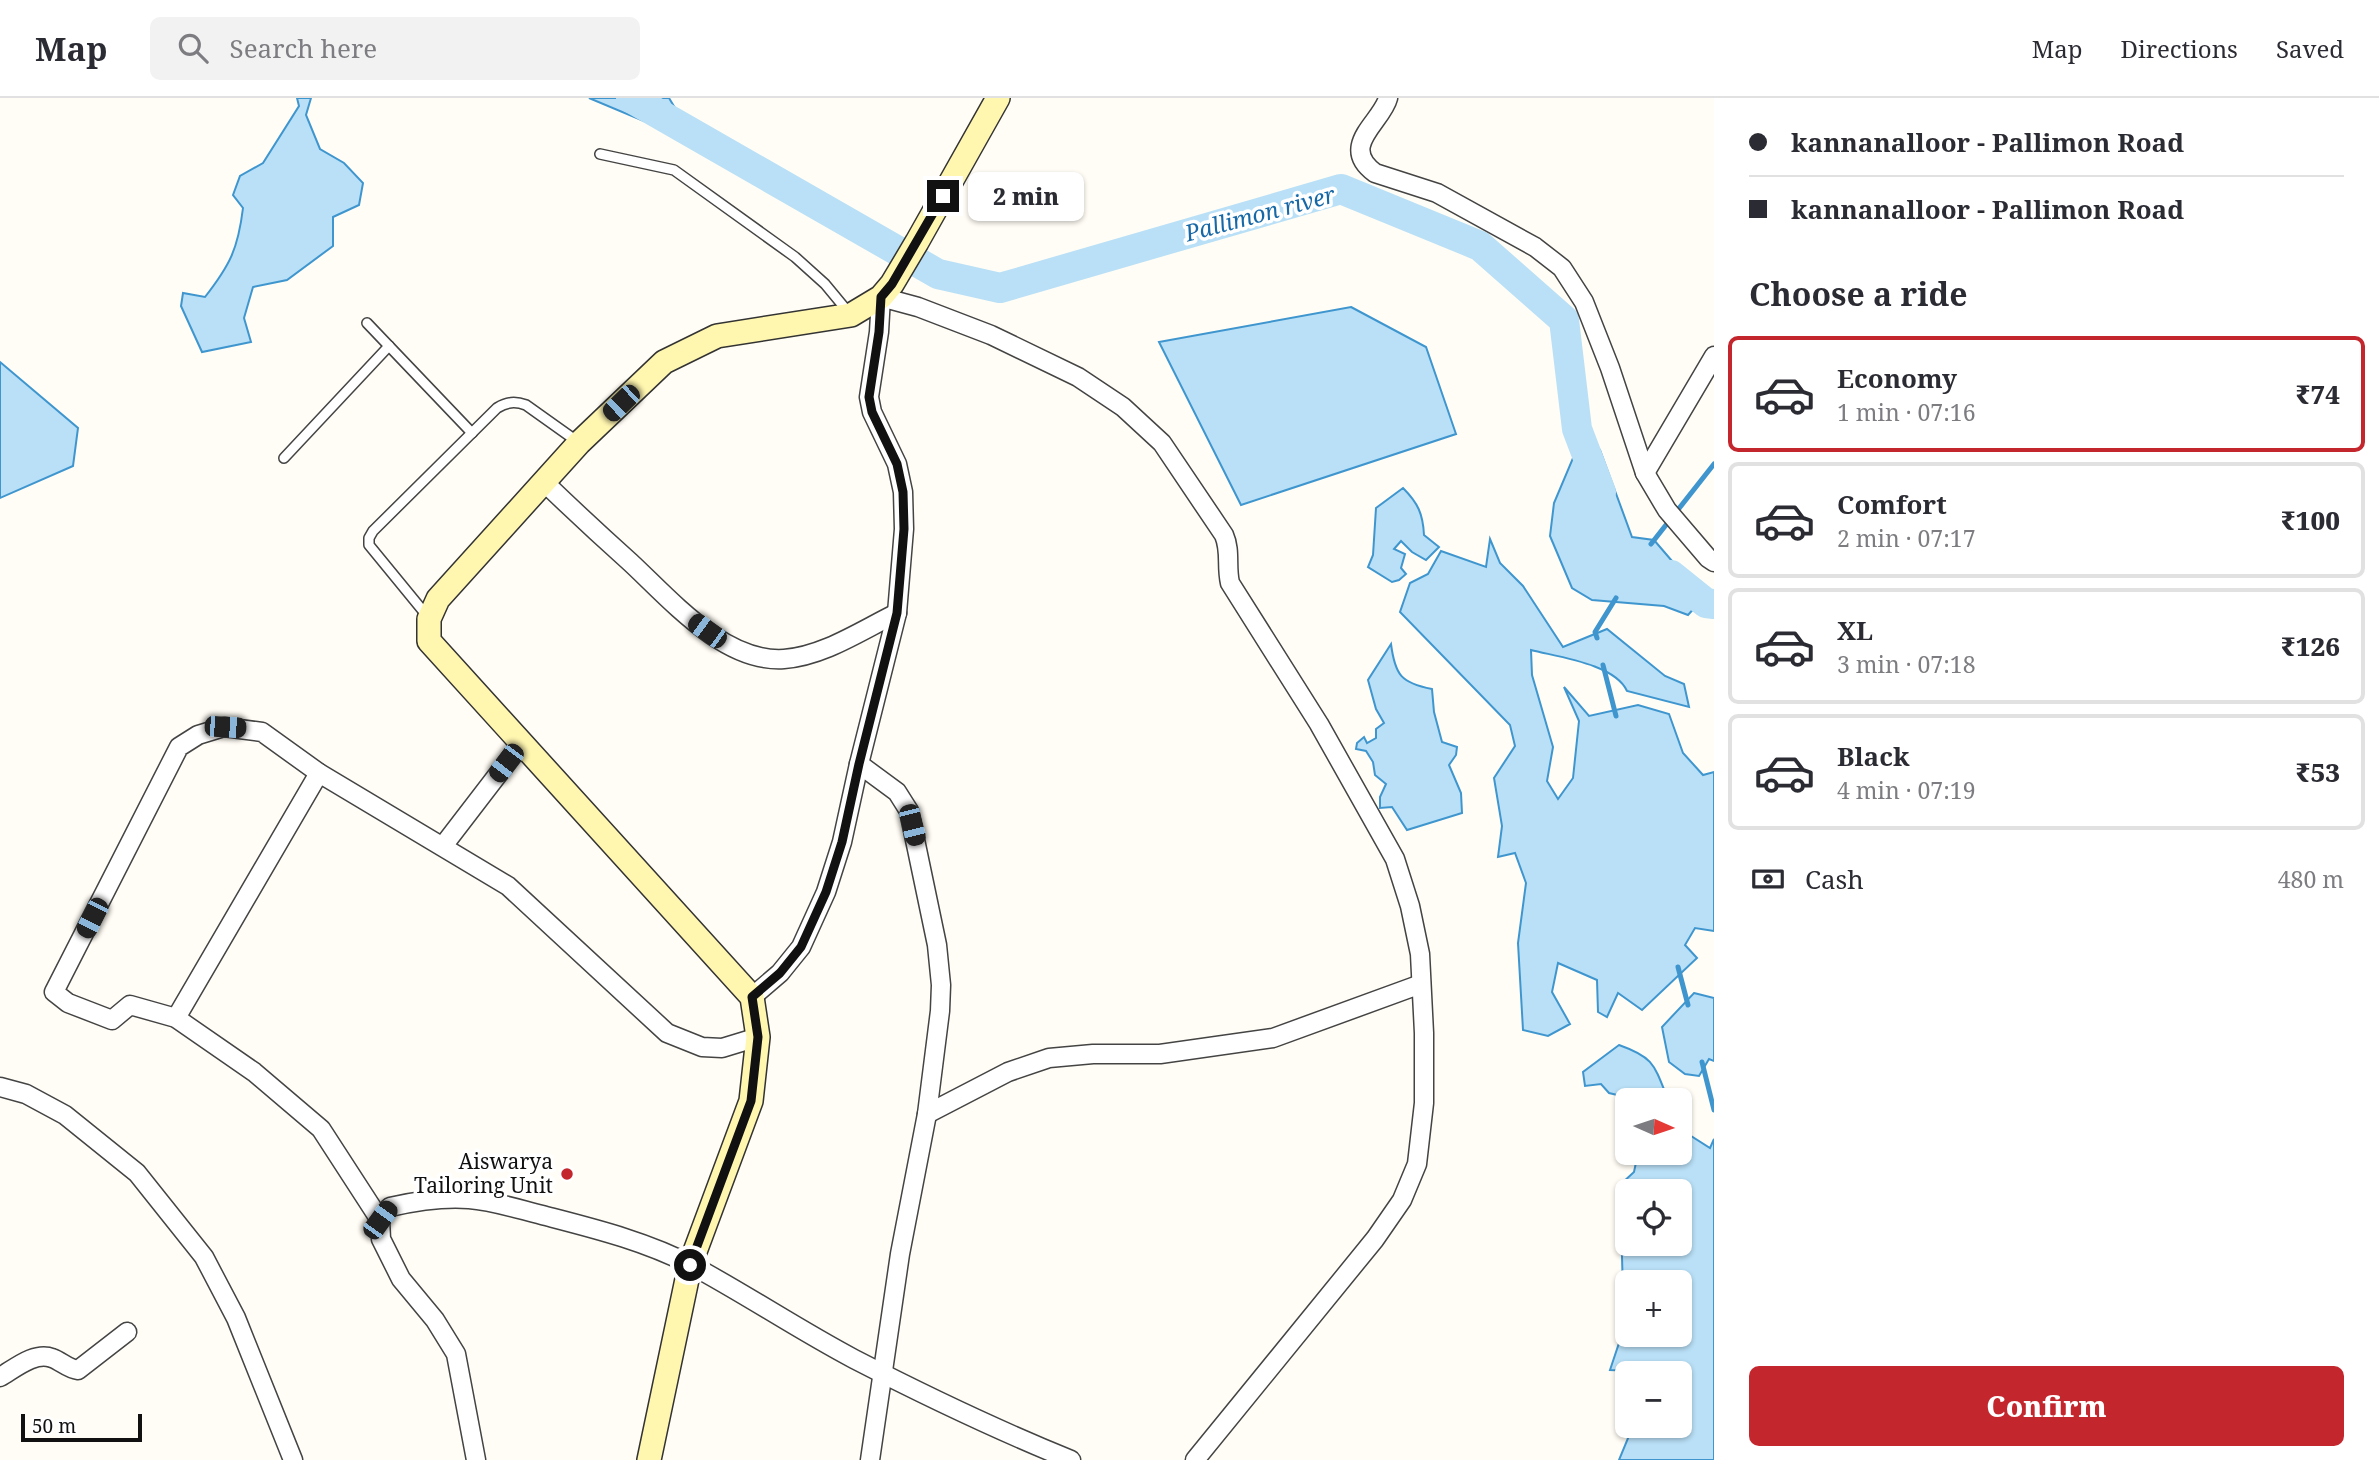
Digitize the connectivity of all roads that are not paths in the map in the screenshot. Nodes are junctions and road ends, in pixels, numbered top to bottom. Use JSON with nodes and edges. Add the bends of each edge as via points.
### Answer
{"nodes":[{"id":1,"x":998,"y":98,"type":"edge"},
{"id":2,"x":1388,"y":98,"type":"edge"},
{"id":3,"x":600,"y":153,"type":"dead end"},
{"id":4,"x":886,"y":291,"type":"junction"},
{"id":5,"x":851,"y":316,"type":"junction"},
{"id":6,"x":368,"y":323,"type":"dead end"},
{"id":7,"x":390,"y":346,"type":"junction"},
{"id":8,"x":1714,"y":356,"type":"edge"},
{"id":9,"x":472,"y":433,"type":"junction"},
{"id":10,"x":579,"y":443,"type":"junction"},
{"id":11,"x":284,"y":458,"type":"dead end"},
{"id":12,"x":1645,"y":473,"type":"junction"},
{"id":13,"x":544,"y":482,"type":"junction"},
{"id":14,"x":1714,"y":562,"type":"edge"},
{"id":15,"x":897,"y":613,"type":"junction"},
{"id":16,"x":429,"y":619,"type":"junction"},
{"id":17,"x":522,"y":743,"type":"junction"},
{"id":18,"x":859,"y":764,"type":"junction"},
{"id":19,"x":319,"y":773,"type":"junction"},
{"id":20,"x":443,"y":846,"type":"junction"},
{"id":21,"x":1421,"y":984,"type":"junction"},
{"id":22,"x":752,"y":997,"type":"junction"},
{"id":23,"x":176,"y":1018,"type":"junction"},
{"id":24,"x":758,"y":1037,"type":"junction"},
{"id":25,"x":0,"y":1087,"type":"edge"},
{"id":26,"x":927,"y":1114,"type":"junction"},
{"id":27,"x":380,"y":1220,"type":"junction"},
{"id":28,"x":690,"y":1265,"type":"junction"},
{"id":29,"x":127,"y":1332,"type":"dead end"},
{"id":30,"x":882,"y":1372,"type":"junction"},
{"id":31,"x":0,"y":1377,"type":"edge"},
{"id":32,"x":293,"y":1460,"type":"edge"},
{"id":33,"x":476,"y":1460,"type":"edge"},
{"id":34,"x":649,"y":1460,"type":"edge"},
{"id":35,"x":870,"y":1460,"type":"edge"},
{"id":36,"x":1070,"y":1460,"type":"edge"},
{"id":37,"x":1195,"y":1460,"type":"edge"}],
"edges":[{"from":1,"to":4,"type":"street"},
{"from":2,"to":12,"type":"street","via":[[1362,143],[1367,167],[1437,193],[1535,247],[1562,268],[1584,302]]},
{"from":3,"to":5,"type":"lane","via":[[674,170],[795,257]]},
{"from":4,"to":5,"type":"street"},
{"from":4,"to":15,"type":"street","via":[[869,397],[897,464],[903,492]]},
{"from":4,"to":21,"type":"street","via":[[1078,377],[1124,407],[1163,443],[1224,535],[1229,546],[1230,583],[1320,724],[1395,859],[1420,954]]},
{"from":5,"to":10,"type":"street","via":[[718,336],[663,362]]},
{"from":6,"to":7,"type":"lane"},
{"from":7,"to":9,"type":"lane"},
{"from":7,"to":11,"type":"lane"},
{"from":8,"to":12,"type":"street"},
{"from":9,"to":10,"type":"lane","via":[[496,408],[517,402]]},
{"from":9,"to":16,"type":"lane","via":[[369,538],[369,545]]},
{"from":10,"to":13,"type":"street"},
{"from":12,"to":14,"type":"street","via":[[1667,510]]},
{"from":13,"to":15,"type":"street","via":[[693,621],[748,654],[783,659],[814,653]]},
{"from":13,"to":16,"type":"street","via":[[438,599]]},
{"from":15,"to":18,"type":"street"},
{"from":16,"to":17,"type":"street","via":[[429,640]]},
{"from":17,"to":20,"type":"street"},
{"from":17,"to":22,"type":"street"},
{"from":18,"to":22,"type":"street","via":[[842,842],[801,947]]},
{"from":18,"to":26,"type":"street","via":[[897,792],[909,811],[934,932],[942,985]]},
{"from":19,"to":20,"type":"street"},
{"from":19,"to":23,"type":"street"},
{"from":19,"to":23,"type":"street","via":[[262,732],[243,728],[225,727],[198,735],[179,747],[54,992],[68,1003],[112,1020],[130,1005]]},
{"from":20,"to":24,"type":"street","via":[[508,886],[667,1033],[702,1047],[722,1048]]},
{"from":21,"to":26,"type":"street","via":[[1273,1038],[1160,1054],[1049,1058],[1009,1072]]},
{"from":21,"to":37,"type":"street","via":[[1424,1103],[1417,1164],[1402,1200]]},
{"from":22,"to":24,"type":"street"},
{"from":23,"to":27,"type":"street","via":[[254,1072],[321,1129]]},
{"from":24,"to":28,"type":"street","via":[[751,1101]]},
{"from":25,"to":32,"type":"street","via":[[26,1094],[65,1115],[137,1173],[204,1257],[236,1318]]},
{"from":26,"to":30,"type":"street"},
{"from":27,"to":28,"type":"street","via":[[390,1207],[418,1200],[497,1203],[588,1226]]},
{"from":27,"to":33,"type":"street","via":[[381,1239],[401,1279],[456,1353]]},
{"from":28,"to":30,"type":"street"},
{"from":28,"to":34,"type":"street"},
{"from":29,"to":31,"type":"street","via":[[78,1370],[42,1356]]},
{"from":30,"to":35,"type":"street"},
{"from":30,"to":36,"type":"street"}]}
